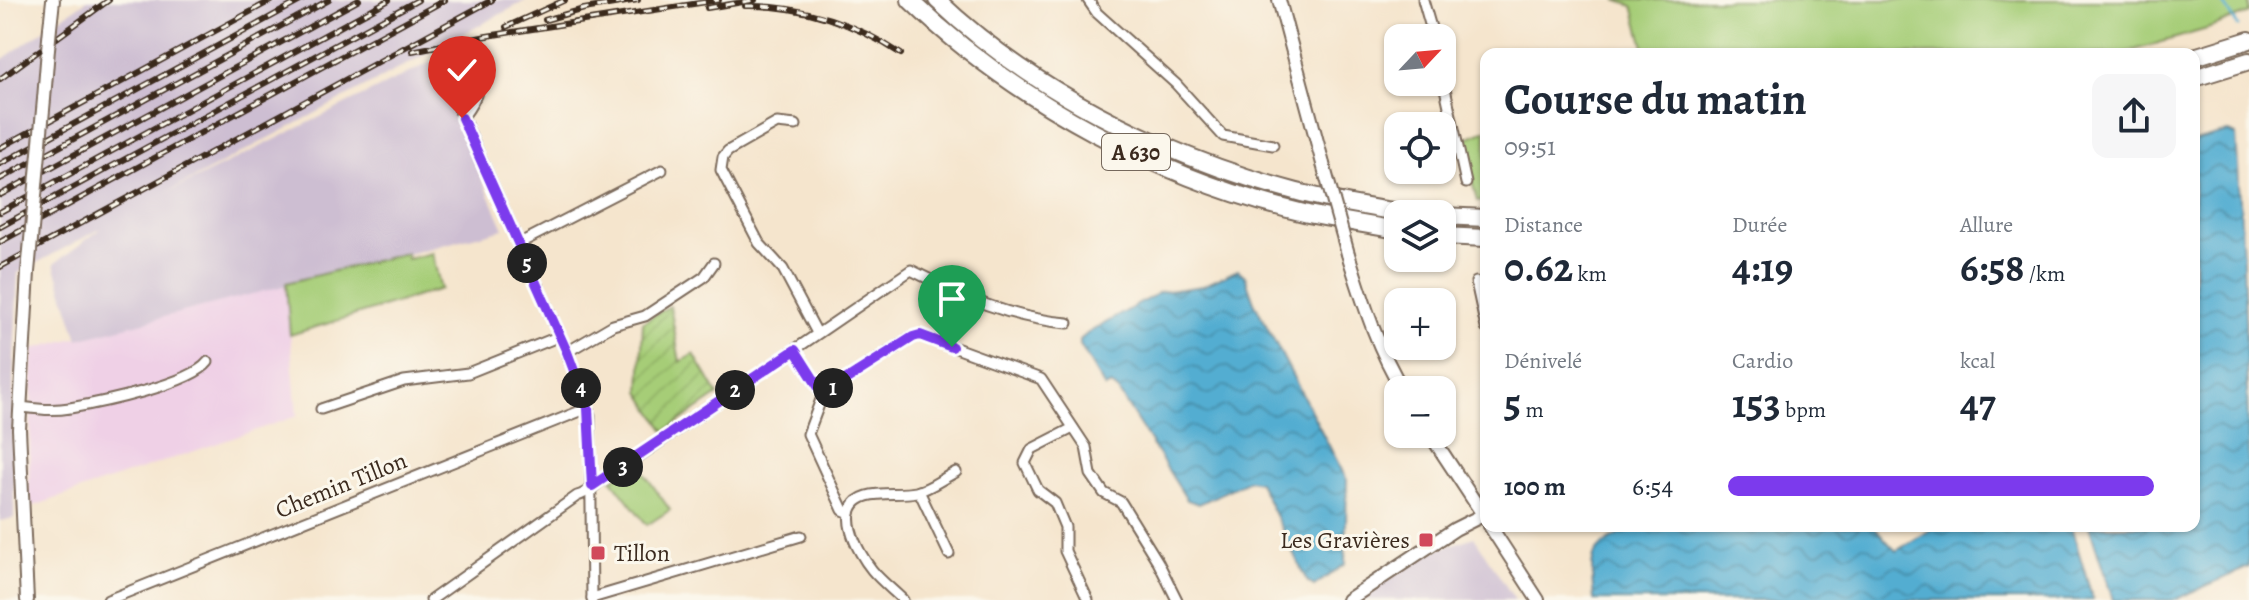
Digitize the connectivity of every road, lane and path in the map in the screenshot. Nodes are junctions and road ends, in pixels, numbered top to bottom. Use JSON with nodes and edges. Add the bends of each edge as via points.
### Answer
{"nodes":[{"id":1,"x":53,"y":0,"type":"edge"},
{"id":2,"x":910,"y":0,"type":"edge"},
{"id":3,"x":937,"y":0,"type":"edge"},
{"id":4,"x":1088,"y":0,"type":"edge"},
{"id":5,"x":1279,"y":0,"type":"edge"},
{"id":6,"x":1423,"y":0,"type":"edge"},
{"id":7,"x":1430,"y":24,"type":"edge"},
{"id":8,"x":2249,"y":40,"type":"edge"},
{"id":9,"x":2200,"y":55,"type":"edge"},
{"id":10,"x":2249,"y":61,"type":"edge"},
{"id":11,"x":2200,"y":76,"type":"edge"},
{"id":12,"x":1447,"y":96,"type":"edge"},
{"id":13,"x":462,"y":118,"type":"junction"},
{"id":14,"x":796,"y":125,"type":"dead end"},
{"id":15,"x":1273,"y":145,"type":"dead end"},
{"id":16,"x":662,"y":170,"type":"dead end"},
{"id":17,"x":1466,"y":183,"type":"dead end"},
{"id":18,"x":1384,"y":210,"type":"edge"},
{"id":19,"x":1456,"y":217,"type":"edge"},
{"id":20,"x":1480,"y":218,"type":"edge"},
{"id":21,"x":1384,"y":227,"type":"edge"},
{"id":22,"x":1456,"y":237,"type":"edge"},
{"id":23,"x":1480,"y":238,"type":"edge"},
{"id":24,"x":518,"y":244,"type":"junction"},
{"id":25,"x":714,"y":263,"type":"dead end"},
{"id":26,"x":1476,"y":282,"type":"dead end"},
{"id":27,"x":1480,"y":300,"type":"edge"},
{"id":28,"x":1068,"y":323,"type":"dead end"},
{"id":29,"x":817,"y":333,"type":"junction"},
{"id":30,"x":560,"y":336,"type":"junction"},
{"id":31,"x":795,"y":350,"type":"junction"},
{"id":32,"x":567,"y":352,"type":"junction"},
{"id":33,"x":208,"y":362,"type":"dead end"},
{"id":34,"x":1395,"y":376,"type":"edge"},
{"id":35,"x":823,"y":394,"type":"junction"},
{"id":36,"x":20,"y":407,"type":"junction"},
{"id":37,"x":588,"y":408,"type":"junction"},
{"id":38,"x":321,"y":409,"type":"dead end"},
{"id":39,"x":1073,"y":428,"type":"junction"},
{"id":40,"x":1439,"y":448,"type":"edge"},
{"id":41,"x":956,"y":472,"type":"dead end"},
{"id":42,"x":592,"y":486,"type":"junction"},
{"id":43,"x":919,"y":491,"type":"junction"},
{"id":44,"x":1480,"y":510,"type":"edge"},
{"id":45,"x":850,"y":513,"type":"junction"},
{"id":46,"x":1480,"y":521,"type":"edge"},
{"id":47,"x":1494,"y":532,"type":"edge"},
{"id":48,"x":801,"y":536,"type":"dead end"},
{"id":49,"x":949,"y":554,"type":"dead end"},
{"id":50,"x":592,"y":599,"type":"edge"},
{"id":51,"x":27,"y":600,"type":"edge"},
{"id":52,"x":108,"y":600,"type":"edge"},
{"id":53,"x":431,"y":600,"type":"edge"},
{"id":54,"x":903,"y":600,"type":"edge"},
{"id":55,"x":1088,"y":600,"type":"edge"},
{"id":56,"x":1177,"y":600,"type":"edge"},
{"id":57,"x":1348,"y":600,"type":"edge"},
{"id":58,"x":1538,"y":600,"type":"edge"}],
"edges":[{"from":1,"to":36,"type":"street","bridge":true},
{"from":2,"to":21,"type":"highway","number":"A 630","via":[[999,75],[1161,165],[1307,213]]},
{"from":3,"to":18,"type":"highway","number":"A 630","via":[[1009,59],[1092,110],[1170,148],[1263,183]]},
{"from":4,"to":15,"type":"street","via":[[1223,136]]},
{"from":5,"to":34,"type":"street","bridge":true,"via":[[1348,254]]},
{"from":6,"to":7,"type":"street"},
{"from":8,"to":9,"type":"highway"},
{"from":10,"to":11,"type":"highway"},
{"from":12,"to":17,"type":"street"},
{"from":13,"to":13,"type":"street","via":[[446,79],[465,63],[479,82]]},
{"from":13,"to":24,"type":"street"},
{"from":14,"to":29,"type":"street","via":[[777,123],[728,151],[721,170],[759,243],[783,269]]},
{"from":16,"to":24,"type":"street"},
{"from":19,"to":20,"type":"highway"},
{"from":22,"to":23,"type":"highway"},
{"from":24,"to":30,"type":"street"},
{"from":25,"to":32,"type":"street","via":[[704,277],[645,316],[613,325]]},
{"from":26,"to":27,"type":"street"},
{"from":28,"to":29,"type":"street","via":[[989,308],[911,270]]},
{"from":29,"to":31,"type":"street"},
{"from":30,"to":32,"type":"street"},
{"from":30,"to":38,"type":"street","via":[[468,373],[404,381]]},
{"from":31,"to":35,"type":"street"},
{"from":31,"to":42,"type":"street"},
{"from":32,"to":37,"type":"street"},
{"from":33,"to":36,"type":"street","via":[[201,371],[174,382],[69,408]]},
{"from":35,"to":39,"type":"street","via":[[920,335],[1041,379]]},
{"from":35,"to":45,"type":"street","via":[[808,434],[843,510]]},
{"from":36,"to":51,"type":"street"},
{"from":37,"to":42,"type":"street"},
{"from":37,"to":52,"type":"street","name":"Chemin Tillon"},
{"from":39,"to":55,"type":"street","via":[[1032,449],[1025,463],[1038,490],[1055,503],[1065,527],[1065,551]]},
{"from":39,"to":56,"type":"street","via":[[1086,447],[1091,474],[1104,493],[1121,502]]},
{"from":40,"to":44,"type":"street"},
{"from":41,"to":43,"type":"street"},
{"from":42,"to":50,"type":"street"},
{"from":42,"to":53,"type":"street"},
{"from":43,"to":45,"type":"street","via":[[867,496]]},
{"from":43,"to":49,"type":"street"},
{"from":45,"to":54,"type":"street","via":[[850,529],[871,569]]},
{"from":46,"to":57,"type":"street","via":[[1455,529]]},
{"from":47,"to":58,"type":"street"},
{"from":48,"to":50,"type":"street"}]}
